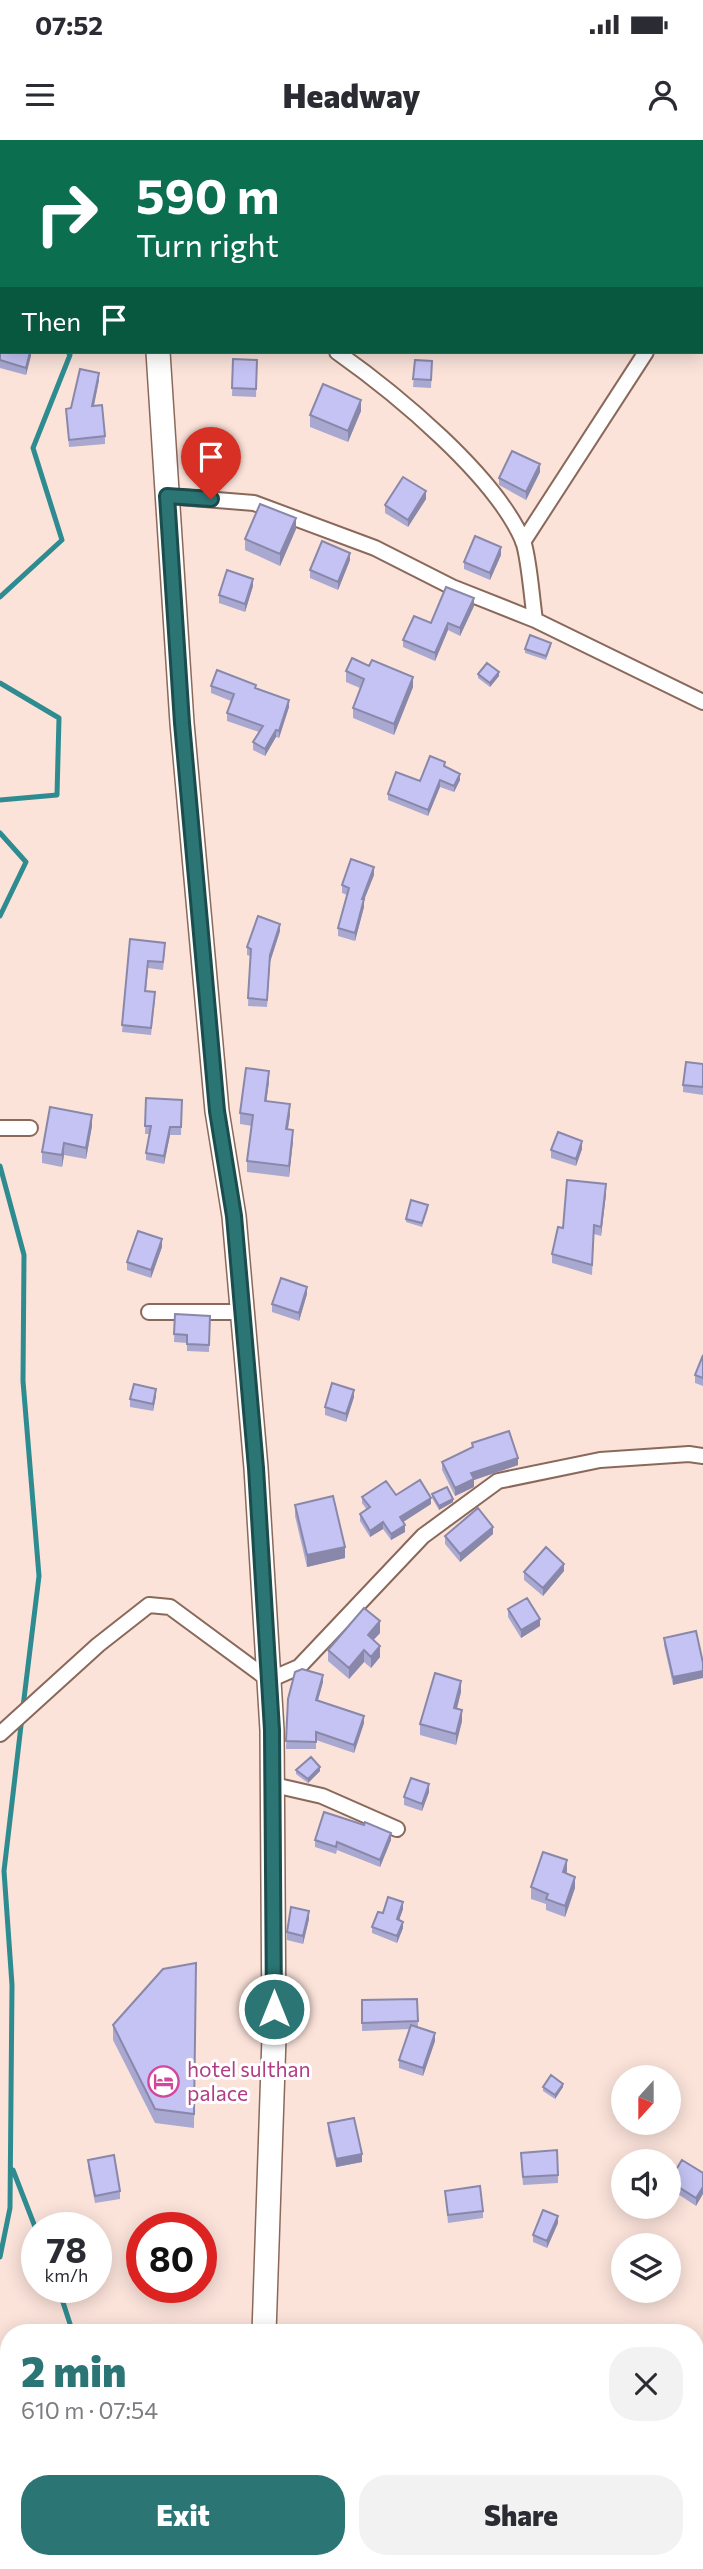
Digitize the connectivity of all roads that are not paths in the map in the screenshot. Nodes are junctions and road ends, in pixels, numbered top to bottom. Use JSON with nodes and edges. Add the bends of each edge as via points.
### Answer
{"nodes":[{"id":1,"x":158,"y":354,"type":"edge"},
{"id":2,"x":340,"y":354,"type":"edge"},
{"id":3,"x":645,"y":354,"type":"edge"},
{"id":4,"x":167,"y":496,"type":"junction"},
{"id":5,"x":523,"y":542,"type":"junction"},
{"id":6,"x":535,"y":620,"type":"junction"},
{"id":7,"x":703,"y":702,"type":"edge"},
{"id":8,"x":7,"y":1128,"type":"edge"},
{"id":9,"x":30,"y":1128,"type":"dead end"},
{"id":10,"x":149,"y":1312,"type":"dead end"},
{"id":11,"x":242,"y":1312,"type":"junction"},
{"id":12,"x":703,"y":1456,"type":"edge"},
{"id":13,"x":269,"y":1680,"type":"junction"},
{"id":14,"x":4,"y":1730,"type":"edge"},
{"id":15,"x":274,"y":1785,"type":"junction"},
{"id":16,"x":397,"y":1829,"type":"dead end"},
{"id":17,"x":264,"y":2324,"type":"edge"}],
"edges":[{"from":1,"to":4,"type":"highway"},
{"from":2,"to":5,"type":"street","via":[[410,410],[483,479]]},
{"from":3,"to":5,"type":"street"},
{"from":4,"to":6,"type":"street","via":[[254,503],[375,548],[452,587]]},
{"from":4,"to":11,"type":"highway","via":[[216,1098],[234,1216]]},
{"from":5,"to":6,"type":"street"},
{"from":6,"to":7,"type":"street"},
{"from":8,"to":9,"type":"street"},
{"from":10,"to":11,"type":"street"},
{"from":11,"to":13,"type":"highway"},
{"from":12,"to":13,"type":"street","via":[[600,1460],[498,1481],[423,1536],[299,1667]]},
{"from":13,"to":14,"type":"street","via":[[170,1607],[149,1605]]},
{"from":13,"to":15,"type":"highway"},
{"from":15,"to":16,"type":"street","via":[[322,1796]]},
{"from":15,"to":17,"type":"highway","via":[[274,2037]]}]}
